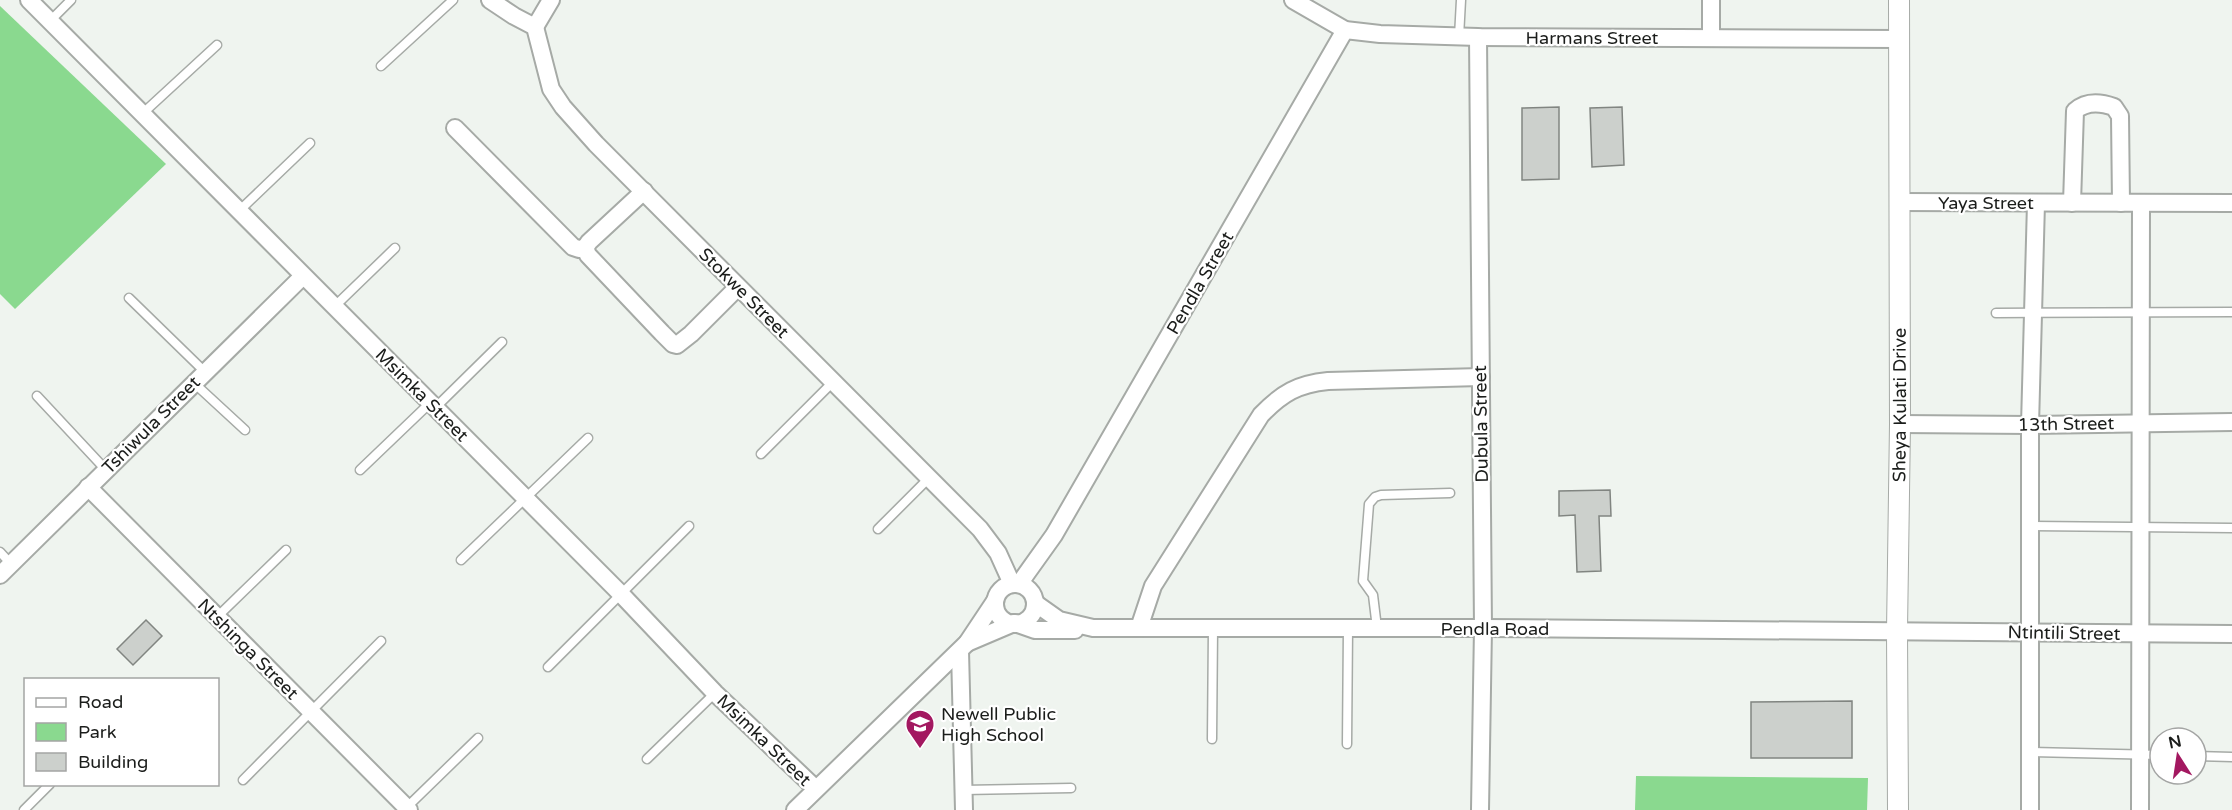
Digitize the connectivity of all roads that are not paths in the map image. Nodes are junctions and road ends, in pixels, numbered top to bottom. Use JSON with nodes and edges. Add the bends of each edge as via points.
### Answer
{"nodes":[{"id":1,"x":29,"y":0,"type":"edge"},
{"id":2,"x":71,"y":0,"type":"edge"},
{"id":3,"x":453,"y":0,"type":"edge"},
{"id":4,"x":490,"y":0,"type":"edge"},
{"id":5,"x":551,"y":0,"type":"edge"},
{"id":6,"x":1293,"y":0,"type":"edge"},
{"id":7,"x":1461,"y":0,"type":"edge"},
{"id":8,"x":1712,"y":0,"type":"edge"},
{"id":9,"x":1899,"y":0,"type":"edge"},
{"id":10,"x":50,"y":21,"type":"junction"},
{"id":11,"x":535,"y":27,"type":"junction"},
{"id":12,"x":1345,"y":30,"type":"junction"},
{"id":13,"x":1459,"y":37,"type":"junction"},
{"id":14,"x":1478,"y":37,"type":"junction"},
{"id":15,"x":1711,"y":38,"type":"junction"},
{"id":16,"x":1899,"y":39,"type":"junction"},
{"id":17,"x":217,"y":45,"type":"dead end"},
{"id":18,"x":381,"y":66,"type":"dead end"},
{"id":19,"x":142,"y":114,"type":"junction"},
{"id":20,"x":455,"y":128,"type":"dead end"},
{"id":21,"x":310,"y":143,"type":"dead end"},
{"id":22,"x":644,"y":191,"type":"junction"},
{"id":23,"x":1900,"y":202,"type":"junction"},
{"id":24,"x":2036,"y":203,"type":"junction"},
{"id":25,"x":2072,"y":203,"type":"junction"},
{"id":26,"x":2121,"y":203,"type":"junction"},
{"id":27,"x":2141,"y":203,"type":"junction"},
{"id":28,"x":2232,"y":203,"type":"edge"},
{"id":29,"x":239,"y":212,"type":"junction"},
{"id":30,"x":395,"y":248,"type":"dead end"},
{"id":31,"x":585,"y":248,"type":"junction"},
{"id":32,"x":303,"y":276,"type":"junction"},
{"id":33,"x":738,"y":287,"type":"junction"},
{"id":34,"x":129,"y":298,"type":"dead end"},
{"id":35,"x":334,"y":307,"type":"junction"},
{"id":36,"x":2141,"y":312,"type":"junction"},
{"id":37,"x":2232,"y":312,"type":"edge"},
{"id":38,"x":1996,"y":313,"type":"dead end"},
{"id":39,"x":2033,"y":313,"type":"junction"},
{"id":40,"x":502,"y":342,"type":"dead end"},
{"id":41,"x":200,"y":377,"type":"junction"},
{"id":42,"x":1481,"y":377,"type":"junction"},
{"id":43,"x":833,"y":382,"type":"junction"},
{"id":44,"x":37,"y":396,"type":"dead end"},
{"id":45,"x":432,"y":405,"type":"junction"},
{"id":46,"x":2232,"y":422,"type":"edge"},
{"id":47,"x":2141,"y":423,"type":"junction"},
{"id":48,"x":1900,"y":424,"type":"junction"},
{"id":49,"x":2030,"y":424,"type":"junction"},
{"id":50,"x":245,"y":430,"type":"dead end"},
{"id":51,"x":588,"y":438,"type":"dead end"},
{"id":52,"x":761,"y":454,"type":"dead end"},
{"id":53,"x":106,"y":470,"type":"junction"},
{"id":54,"x":360,"y":470,"type":"dead end"},
{"id":55,"x":929,"y":478,"type":"junction"},
{"id":56,"x":88,"y":487,"type":"junction"},
{"id":57,"x":1450,"y":493,"type":"dead end"},
{"id":58,"x":525,"y":498,"type":"junction"},
{"id":59,"x":689,"y":526,"type":"dead end"},
{"id":60,"x":2031,"y":526,"type":"junction"},
{"id":61,"x":2142,"y":527,"type":"junction"},
{"id":62,"x":2232,"y":528,"type":"edge"},
{"id":63,"x":878,"y":529,"type":"dead end"},
{"id":64,"x":286,"y":550,"type":"dead end"},
{"id":65,"x":461,"y":560,"type":"dead end"},
{"id":66,"x":4,"y":563,"type":"edge"},
{"id":67,"x":1024,"y":591,"type":"junction"},
{"id":68,"x":621,"y":594,"type":"junction"},
{"id":69,"x":995,"y":601,"type":"junction"},
{"id":70,"x":217,"y":617,"type":"junction"},
{"id":71,"x":1015,"y":623,"type":"junction"},
{"id":72,"x":1094,"y":628,"type":"junction"},
{"id":73,"x":1139,"y":628,"type":"junction"},
{"id":74,"x":1214,"y":628,"type":"junction"},
{"id":75,"x":1348,"y":628,"type":"junction"},
{"id":76,"x":1377,"y":628,"type":"junction"},
{"id":77,"x":1483,"y":628,"type":"junction"},
{"id":78,"x":1897,"y":631,"type":"junction"},
{"id":79,"x":2030,"y":632,"type":"junction"},
{"id":80,"x":2142,"y":633,"type":"junction"},
{"id":81,"x":2232,"y":634,"type":"edge"},
{"id":82,"x":381,"y":641,"type":"dead end"},
{"id":83,"x":964,"y":647,"type":"junction"},
{"id":84,"x":548,"y":667,"type":"dead end"},
{"id":85,"x":715,"y":693,"type":"junction"},
{"id":86,"x":310,"y":710,"type":"junction"},
{"id":87,"x":478,"y":738,"type":"dead end"},
{"id":88,"x":1212,"y":739,"type":"dead end"},
{"id":89,"x":1347,"y":744,"type":"dead end"},
{"id":90,"x":2030,"y":752,"type":"junction"},
{"id":91,"x":2141,"y":755,"type":"junction"},
{"id":92,"x":2148,"y":755,"type":"edge"},
{"id":93,"x":2208,"y":756,"type":"edge"},
{"id":94,"x":2232,"y":757,"type":"edge"},
{"id":95,"x":647,"y":759,"type":"dead end"},
{"id":96,"x":243,"y":780,"type":"dead end"},
{"id":97,"x":48,"y":786,"type":"edge"},
{"id":98,"x":1071,"y":788,"type":"dead end"},
{"id":99,"x":816,"y":789,"type":"junction"},
{"id":100,"x":963,"y":790,"type":"junction"},
{"id":101,"x":406,"y":809,"type":"edge"},
{"id":102,"x":24,"y":810,"type":"edge"},
{"id":103,"x":795,"y":810,"type":"edge"},
{"id":104,"x":964,"y":810,"type":"edge"},
{"id":105,"x":1480,"y":810,"type":"edge"},
{"id":106,"x":1898,"y":810,"type":"edge"},
{"id":107,"x":2030,"y":810,"type":"edge"},
{"id":108,"x":2140,"y":810,"type":"edge"}],
"edges":[{"from":1,"to":10,"type":"street","name":"Msimka Street"},
{"from":2,"to":10,"type":"lane"},
{"from":3,"to":18,"type":"lane"},
{"from":4,"to":11,"type":"street"},
{"from":5,"to":11,"type":"street"},
{"from":6,"to":12,"type":"street","name":"Harmans Street"},
{"from":7,"to":13,"type":"lane"},
{"from":8,"to":15,"type":"street"},
{"from":9,"to":16,"type":"street","name":"Sheya Kulati Drive"},
{"from":10,"to":19,"type":"street","name":"Msimka Street"},
{"from":11,"to":22,"type":"street","name":"Stokwe Street","via":[[551,89],[596,144]]},
{"from":12,"to":13,"type":"street","name":"Harmans Street"},
{"from":12,"to":67,"type":"street","name":"Pendla Street","via":[[1054,535],[1049,554]]},
{"from":13,"to":14,"type":"street","name":"Harmans Street"},
{"from":14,"to":15,"type":"street","name":"Harmans Street"},
{"from":14,"to":42,"type":"street","name":"Dubula Street"},
{"from":15,"to":16,"type":"street","name":"Harmans Street"},
{"from":16,"to":23,"type":"street","name":"Sheya Kulati Drive"},
{"from":17,"to":19,"type":"lane"},
{"from":19,"to":29,"type":"street","name":"Msimka Street"},
{"from":20,"to":31,"type":"street","via":[[573,247]]},
{"from":21,"to":29,"type":"lane"},
{"from":22,"to":31,"type":"street"},
{"from":22,"to":33,"type":"street","name":"Stokwe Street"},
{"from":23,"to":24,"type":"street","name":"Yaya Street"},
{"from":23,"to":48,"type":"street","name":"Sheya Kulati Drive"},
{"from":24,"to":25,"type":"street","name":"Yaya Street"},
{"from":24,"to":39,"type":"street"},
{"from":25,"to":26,"type":"street","name":"Yaya Street"},
{"from":25,"to":26,"type":"street","via":[[2075,111],[2086,104],[2114,107],[2120,116]]},
{"from":26,"to":27,"type":"street","name":"Yaya Street"},
{"from":27,"to":28,"type":"street","name":"Yaya Street"},
{"from":27,"to":36,"type":"street"},
{"from":29,"to":32,"type":"street","name":"Msimka Street"},
{"from":30,"to":35,"type":"lane"},
{"from":31,"to":33,"type":"street","via":[[673,344],[691,334]]},
{"from":32,"to":35,"type":"street","name":"Msimka Street"},
{"from":32,"to":41,"type":"street","name":"Tshiwula Street"},
{"from":33,"to":43,"type":"street","name":"Stokwe Street"},
{"from":34,"to":41,"type":"lane"},
{"from":35,"to":45,"type":"street","name":"Msimka Street"},
{"from":36,"to":37,"type":"lane"},
{"from":36,"to":39,"type":"lane"},
{"from":36,"to":47,"type":"street"},
{"from":38,"to":39,"type":"lane"},
{"from":39,"to":49,"type":"street"},
{"from":40,"to":45,"type":"lane"},
{"from":41,"to":50,"type":"lane"},
{"from":41,"to":53,"type":"street","name":"Tshiwula Street"},
{"from":42,"to":73,"type":"street","via":[[1308,383],[1272,403],[1153,586]]},
{"from":42,"to":77,"type":"street","name":"Dubula Street"},
{"from":43,"to":52,"type":"lane"},
{"from":43,"to":55,"type":"street","name":"Stokwe Street"},
{"from":44,"to":53,"type":"lane"},
{"from":45,"to":54,"type":"lane"},
{"from":45,"to":58,"type":"street","name":"Msimka Street"},
{"from":46,"to":47,"type":"street","name":"13th Street"},
{"from":47,"to":49,"type":"street","name":"13th Street"},
{"from":47,"to":61,"type":"street"},
{"from":48,"to":49,"type":"street","name":"13th Street"},
{"from":48,"to":78,"type":"street","name":"Sheya Kulati Drive"},
{"from":49,"to":60,"type":"street"},
{"from":51,"to":58,"type":"lane"},
{"from":53,"to":56,"type":"street","name":"Tshiwula Street"},
{"from":55,"to":63,"type":"lane"},
{"from":55,"to":67,"type":"street","name":"Stokwe Street","via":[[980,529]]},
{"from":56,"to":66,"type":"street","name":"Tshiwula Street"},
{"from":56,"to":70,"type":"street","name":"Ntshinga Street"},
{"from":57,"to":76,"type":"lane","via":[[1381,495],[1369,504],[1363,580],[1374,595]]},
{"from":58,"to":65,"type":"lane"},
{"from":58,"to":68,"type":"street","name":"Msimka Street"},
{"from":59,"to":68,"type":"lane"},
{"from":60,"to":61,"type":"lane"},
{"from":60,"to":79,"type":"street"},
{"from":61,"to":62,"type":"lane"},
{"from":61,"to":80,"type":"street"},
{"from":64,"to":70,"type":"lane"},
{"from":67,"to":69,"type":"street","via":[[1004,587]]},
{"from":67,"to":71,"type":"street","via":[[1034,609],[1027,619]]},
{"from":67,"to":72,"type":"street","name":"Pendla Road","via":[[1059,620]]},
{"from":68,"to":84,"type":"lane"},
{"from":68,"to":85,"type":"street","name":"Msimka Street"},
{"from":69,"to":71,"type":"street","via":[[999,616]]},
{"from":69,"to":83,"type":"street"},
{"from":70,"to":86,"type":"street","name":"Ntshinga Street"},
{"from":71,"to":72,"type":"street","name":"Pendla Road","via":[[1035,630]]},
{"from":71,"to":83,"type":"street"},
{"from":72,"to":73,"type":"street","name":"Pendla Road"},
{"from":73,"to":74,"type":"street","name":"Pendla Road"},
{"from":74,"to":75,"type":"street","name":"Pendla Road"},
{"from":74,"to":88,"type":"lane"},
{"from":75,"to":76,"type":"street","name":"Pendla Road"},
{"from":75,"to":89,"type":"lane"},
{"from":76,"to":77,"type":"street","name":"Pendla Road"},
{"from":77,"to":78,"type":"street","name":"Pendla Road"},
{"from":77,"to":105,"type":"street","name":"Dubula Street"},
{"from":78,"to":79,"type":"street","name":"Ntintili Street"},
{"from":78,"to":106,"type":"street","name":"Sheya Kulati Drive"},
{"from":79,"to":80,"type":"street","name":"Ntintili Street"},
{"from":79,"to":90,"type":"street"},
{"from":80,"to":81,"type":"street","name":"Ntintili Street"},
{"from":80,"to":91,"type":"street"},
{"from":82,"to":86,"type":"lane"},
{"from":83,"to":99,"type":"street"},
{"from":83,"to":100,"type":"street"},
{"from":85,"to":95,"type":"lane"},
{"from":85,"to":99,"type":"street","name":"Msimka Street"},
{"from":86,"to":96,"type":"lane"},
{"from":86,"to":101,"type":"street","name":"Ntshinga Street"},
{"from":87,"to":101,"type":"lane"},
{"from":90,"to":91,"type":"lane"},
{"from":90,"to":107,"type":"street"},
{"from":91,"to":92,"type":"lane"},
{"from":91,"to":108,"type":"street"},
{"from":93,"to":94,"type":"lane"},
{"from":97,"to":102,"type":"lane"},
{"from":98,"to":100,"type":"lane"},
{"from":99,"to":103,"type":"street"},
{"from":100,"to":104,"type":"street"}]}
